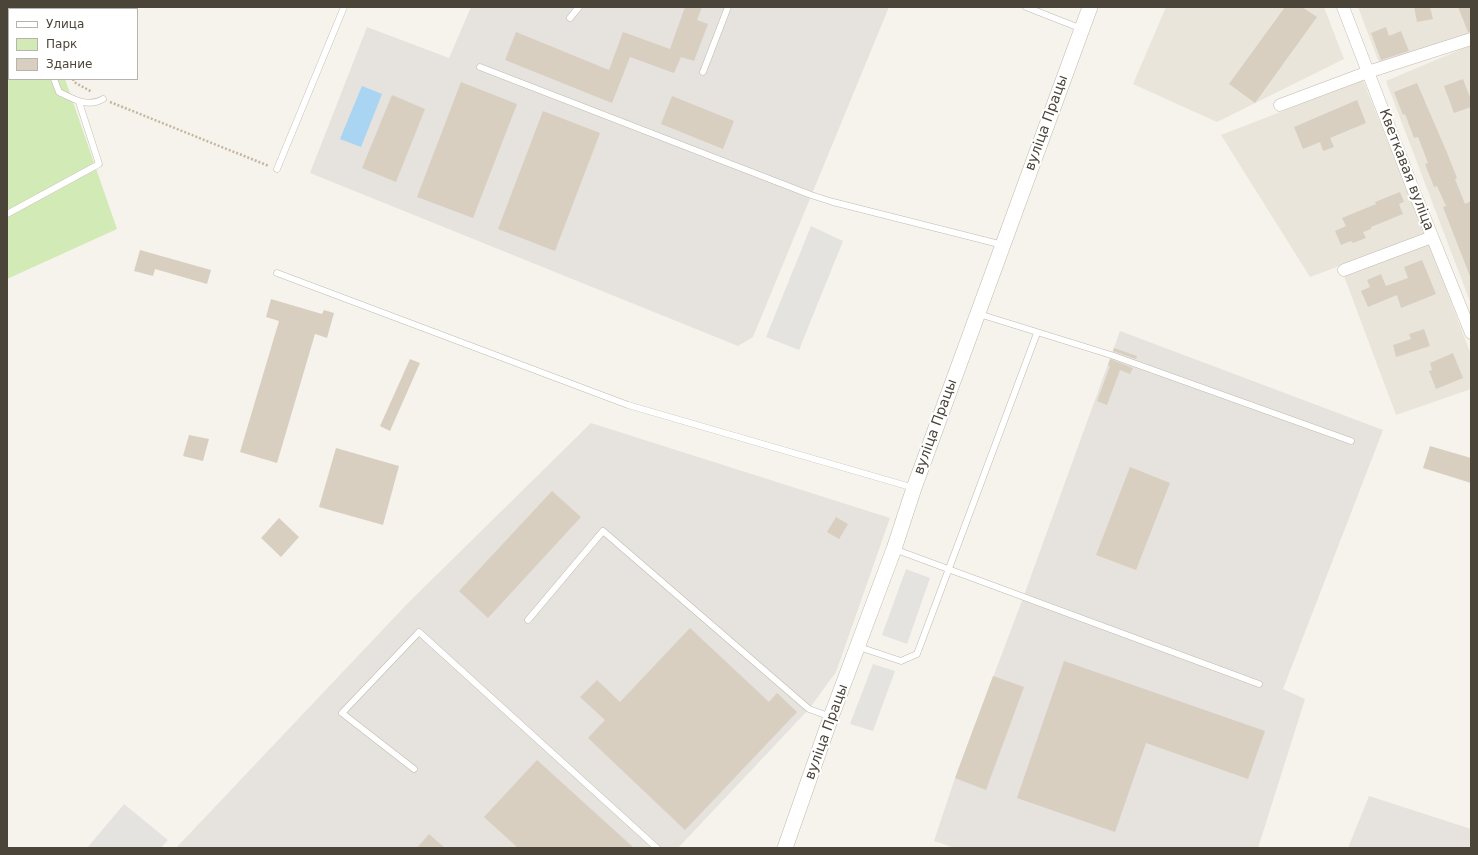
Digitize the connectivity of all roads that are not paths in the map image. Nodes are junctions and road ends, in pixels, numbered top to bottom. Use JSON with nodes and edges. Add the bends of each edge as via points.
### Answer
{"nodes":[{"id":1,"x":344,"y":7,"type":"edge"},
{"id":2,"x":579,"y":7,"type":"edge"},
{"id":3,"x":728,"y":7,"type":"edge"},
{"id":4,"x":1026,"y":7,"type":"edge"},
{"id":5,"x":1090,"y":7,"type":"edge"},
{"id":6,"x":1343,"y":7,"type":"edge"},
{"id":7,"x":570,"y":18,"type":"dead end"},
{"id":8,"x":1082,"y":29,"type":"junction"},
{"id":9,"x":1471,"y":39,"type":"edge"},
{"id":10,"x":480,"y":67,"type":"dead end"},
{"id":11,"x":703,"y":72,"type":"dead end"},
{"id":12,"x":1368,"y":72,"type":"junction"},
{"id":13,"x":54,"y":80,"type":"edge"},
{"id":14,"x":103,"y":99,"type":"road end"},
{"id":15,"x":78,"y":102,"type":"junction"},
{"id":16,"x":1280,"y":105,"type":"dead end"},
{"id":17,"x":277,"y":169,"type":"road end"},
{"id":18,"x":7,"y":214,"type":"edge"},
{"id":19,"x":1432,"y":237,"type":"junction"},
{"id":20,"x":1003,"y":245,"type":"junction"},
{"id":21,"x":1344,"y":270,"type":"dead end"},
{"id":22,"x":277,"y":273,"type":"dead end"},
{"id":23,"x":979,"y":314,"type":"junction"},
{"id":24,"x":1471,"y":332,"type":"edge"},
{"id":25,"x":1037,"y":333,"type":"junction"},
{"id":26,"x":1352,"y":441,"type":"dead end"},
{"id":27,"x":914,"y":488,"type":"junction"},
{"id":28,"x":894,"y":549,"type":"junction"},
{"id":29,"x":949,"y":569,"type":"junction"},
{"id":30,"x":528,"y":620,"type":"dead end"},
{"id":31,"x":858,"y":647,"type":"junction"},
{"id":32,"x":1259,"y":684,"type":"dead end"},
{"id":33,"x":831,"y":717,"type":"junction"},
{"id":34,"x":414,"y":769,"type":"dead end"},
{"id":35,"x":656,"y":848,"type":"edge"},
{"id":36,"x":785,"y":848,"type":"edge"}],
"edges":[{"from":1,"to":17,"type":"lane"},
{"from":2,"to":7,"type":"lane"},
{"from":3,"to":11,"type":"lane"},
{"from":4,"to":8,"type":"lane"},
{"from":5,"to":8,"type":"street","name":"вуліца Працы"},
{"from":6,"to":12,"type":"street","name":"Кветкавая вуліца"},
{"from":8,"to":20,"type":"street","name":"вуліца Працы"},
{"from":9,"to":12,"type":"street"},
{"from":10,"to":20,"type":"lane","via":[[811,195]]},
{"from":12,"to":16,"type":"street"},
{"from":12,"to":19,"type":"street","name":"Кветкавая вуліца"},
{"from":13,"to":15,"type":"lane","via":[[59,92]]},
{"from":14,"to":15,"type":"lane","via":[[97,103]]},
{"from":15,"to":18,"type":"lane","via":[[99,164]]},
{"from":19,"to":21,"type":"street"},
{"from":19,"to":24,"type":"street","name":"Кветкавая вуліца"},
{"from":20,"to":23,"type":"street","name":"вуліца Працы"},
{"from":22,"to":27,"type":"lane","via":[[628,405]]},
{"from":23,"to":25,"type":"lane"},
{"from":23,"to":27,"type":"street","name":"вуліца Працы"},
{"from":25,"to":26,"type":"lane","via":[[1111,355]]},
{"from":25,"to":29,"type":"lane"},
{"from":27,"to":28,"type":"street","name":"вуліца Працы"},
{"from":28,"to":29,"type":"lane"},
{"from":28,"to":31,"type":"street","name":"вуліца Працы"},
{"from":29,"to":31,"type":"lane","via":[[917,654],[901,661]]},
{"from":29,"to":32,"type":"lane"},
{"from":30,"to":33,"type":"lane","via":[[603,531],[809,709]]},
{"from":31,"to":33,"type":"street","name":"вуліца Працы"},
{"from":33,"to":36,"type":"street","name":"вуліца Працы"},
{"from":34,"to":35,"type":"lane","via":[[342,713],[419,632]]}]}
